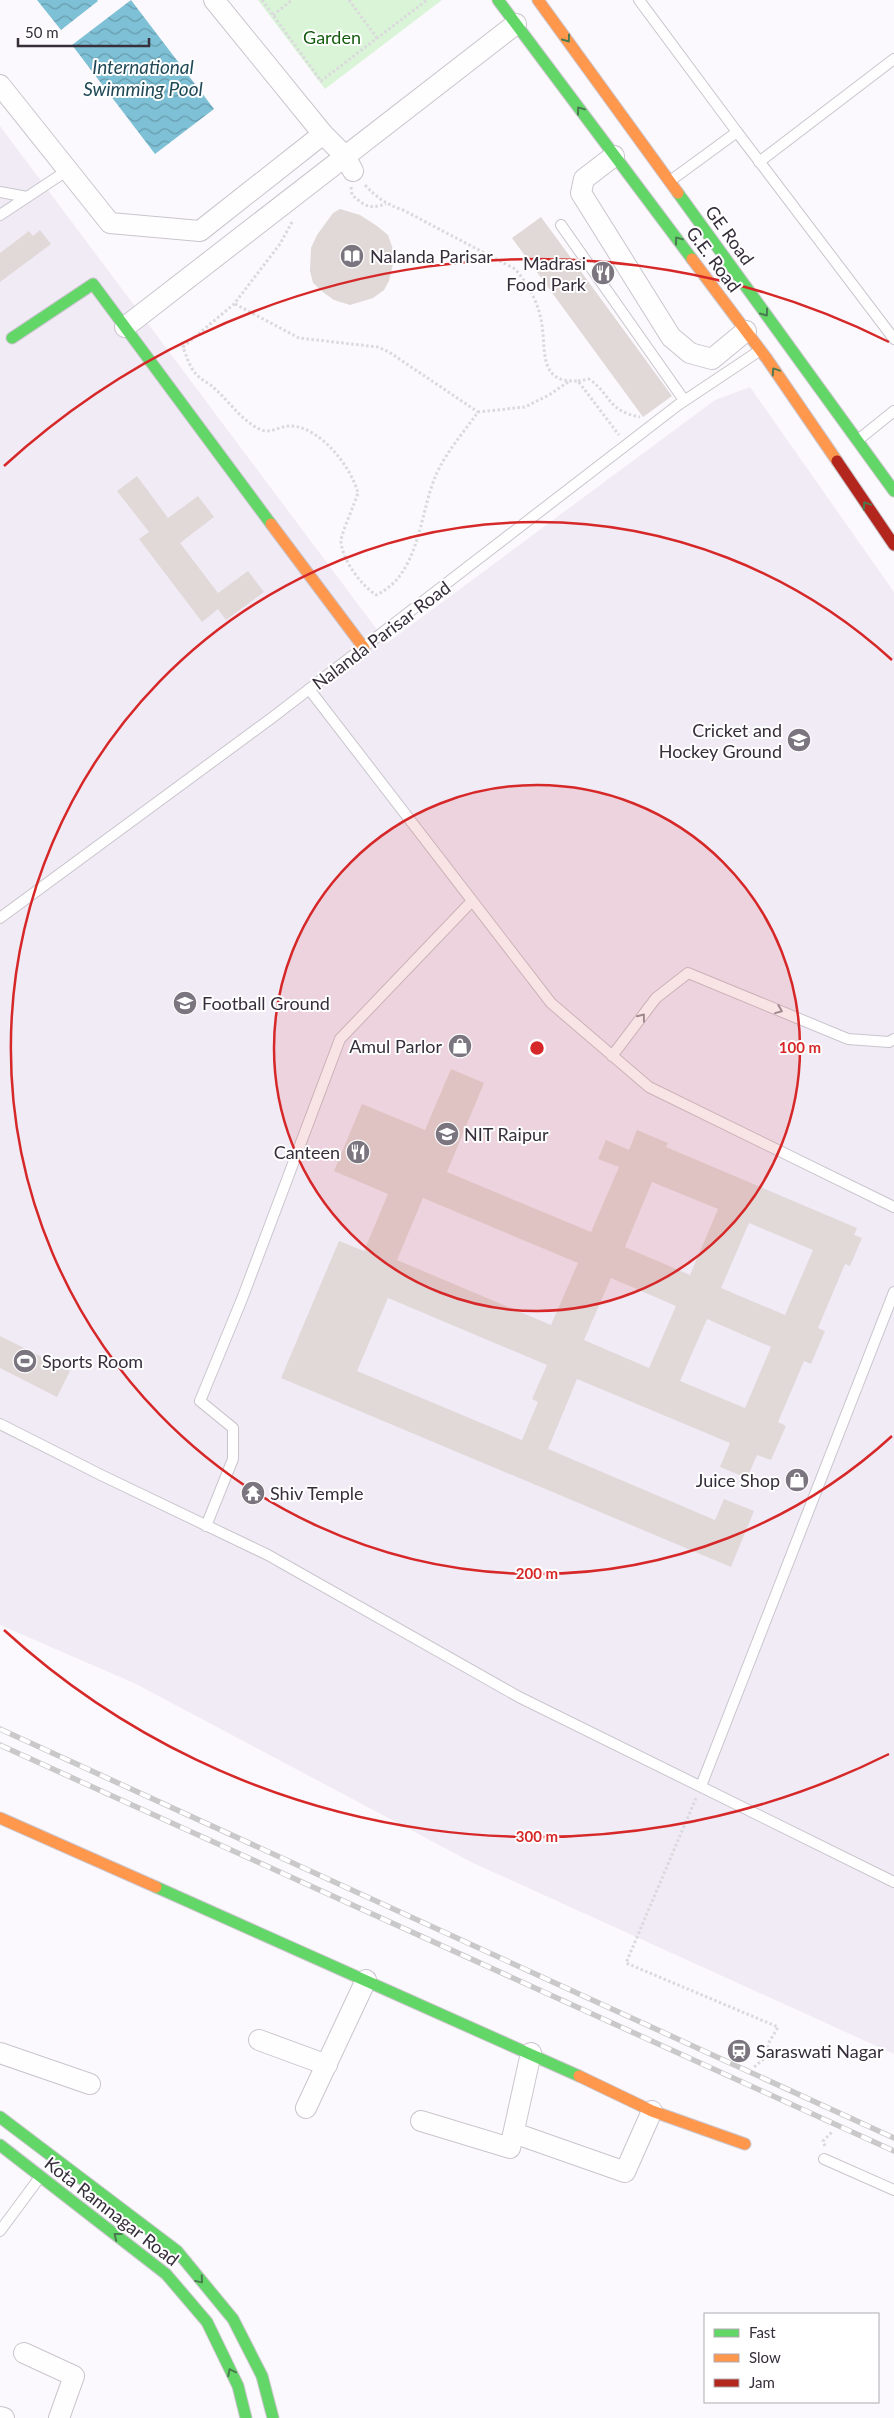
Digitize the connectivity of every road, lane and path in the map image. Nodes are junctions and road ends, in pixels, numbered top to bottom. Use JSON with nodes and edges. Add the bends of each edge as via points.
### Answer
{"nodes":[{"id":1,"x":214,"y":0,"type":"edge"},
{"id":2,"x":262,"y":0,"type":"edge"},
{"id":3,"x":292,"y":0,"type":"edge"},
{"id":4,"x":349,"y":0,"type":"edge"},
{"id":5,"x":427,"y":0,"type":"edge"},
{"id":6,"x":498,"y":0,"type":"edge"},
{"id":7,"x":538,"y":0,"type":"edge"},
{"id":8,"x":639,"y":0,"type":"edge"},
{"id":9,"x":273,"y":15,"type":"junction"},
{"id":10,"x":516,"y":24,"type":"junction"},
{"id":11,"x":377,"y":38,"type":"junction"},
{"id":12,"x":894,"y":59,"type":"edge"},
{"id":13,"x":0,"y":84,"type":"edge"},
{"id":14,"x":737,"y":132,"type":"junction"},
{"id":15,"x":323,"y":134,"type":"junction"},
{"id":16,"x":614,"y":156,"type":"junction"},
{"id":17,"x":759,"y":162,"type":"junction"},
{"id":18,"x":68,"y":170,"type":"junction"},
{"id":19,"x":348,"y":170,"type":"junction"},
{"id":20,"x":669,"y":181,"type":"junction"},
{"id":21,"x":0,"y":192,"type":"edge"},
{"id":22,"x":26,"y":197,"type":"junction"},
{"id":23,"x":386,"y":204,"type":"junction"},
{"id":24,"x":0,"y":214,"type":"edge"},
{"id":25,"x":293,"y":220,"type":"dead end"},
{"id":26,"x":562,"y":226,"type":"dead end"},
{"id":27,"x":234,"y":304,"type":"junction"},
{"id":28,"x":125,"y":327,"type":"junction"},
{"id":29,"x":746,"y":331,"type":"junction"},
{"id":30,"x":12,"y":338,"type":"dead end"},
{"id":31,"x":894,"y":339,"type":"edge"},
{"id":32,"x":760,"y":350,"type":"junction"},
{"id":33,"x":578,"y":381,"type":"junction"},
{"id":34,"x":568,"y":382,"type":"junction"},
{"id":35,"x":684,"y":400,"type":"junction"},
{"id":36,"x":894,"y":411,"type":"edge"},
{"id":37,"x":478,"y":412,"type":"junction"},
{"id":38,"x":664,"y":416,"type":"junction"},
{"id":39,"x":857,"y":440,"type":"junction"},
{"id":40,"x":626,"y":446,"type":"junction"},
{"id":41,"x":894,"y":491,"type":"edge"},
{"id":42,"x":894,"y":545,"type":"edge"},
{"id":43,"x":364,"y":648,"type":"junction"},
{"id":44,"x":309,"y":689,"type":"junction"},
{"id":45,"x":472,"y":901,"type":"junction"},
{"id":46,"x":0,"y":918,"type":"edge"},
{"id":47,"x":892,"y":1042,"type":"edge"},
{"id":48,"x":612,"y":1056,"type":"junction"},
{"id":49,"x":894,"y":1207,"type":"edge"},
{"id":50,"x":893,"y":1297,"type":"edge"},
{"id":51,"x":0,"y":1424,"type":"edge"},
{"id":52,"x":206,"y":1526,"type":"junction"},
{"id":53,"x":701,"y":1786,"type":"junction"},
{"id":54,"x":0,"y":1818,"type":"edge"},
{"id":55,"x":894,"y":1882,"type":"edge"},
{"id":56,"x":366,"y":1980,"type":"junction"},
{"id":57,"x":259,"y":2040,"type":"dead end"},
{"id":58,"x":0,"y":2053,"type":"edge"},
{"id":59,"x":531,"y":2053,"type":"junction"},
{"id":60,"x":327,"y":2065,"type":"junction"},
{"id":61,"x":753,"y":2068,"type":"dead end"},
{"id":62,"x":90,"y":2084,"type":"dead end"},
{"id":63,"x":306,"y":2108,"type":"dead end"},
{"id":64,"x":652,"y":2111,"type":"junction"},
{"id":65,"x":0,"y":2117,"type":"edge"},
{"id":66,"x":422,"y":2121,"type":"dead end"},
{"id":67,"x":514,"y":2134,"type":"junction"},
{"id":68,"x":745,"y":2144,"type":"dead end"},
{"id":69,"x":0,"y":2145,"type":"edge"},
{"id":70,"x":824,"y":2159,"type":"dead end"},
{"id":71,"x":40,"y":2176,"type":"junction"},
{"id":72,"x":894,"y":2190,"type":"edge"},
{"id":73,"x":0,"y":2231,"type":"edge"},
{"id":74,"x":24,"y":2352,"type":"dead end"},
{"id":75,"x":0,"y":2417,"type":"edge"},
{"id":76,"x":4,"y":2418,"type":"edge"},
{"id":77,"x":59,"y":2418,"type":"edge"},
{"id":78,"x":246,"y":2418,"type":"edge"},
{"id":79,"x":273,"y":2418,"type":"edge"}],
"edges":[{"from":1,"to":15,"type":"street"},
{"from":2,"to":9,"type":"path"},
{"from":3,"to":9,"type":"path"},
{"from":4,"to":11,"type":"path"},
{"from":5,"to":11,"type":"path"},
{"from":6,"to":10,"type":"street","name":"G.E. Road"},
{"from":7,"to":20,"type":"street","name":"GE Road","one_way":true},
{"from":8,"to":14,"type":"lane"},
{"from":9,"to":11,"type":"path","via":[[321,81]]},
{"from":16,"to":10,"type":"street","name":"G.E. Road","one_way":true},
{"from":10,"to":19,"type":"street"},
{"from":12,"to":17,"type":"lane"},
{"from":13,"to":18,"type":"street"},
{"from":14,"to":17,"type":"lane"},
{"from":14,"to":20,"type":"lane"},
{"from":15,"to":18,"type":"street","via":[[200,231],[110,223]]},
{"from":15,"to":19,"type":"street"},
{"from":29,"to":16,"type":"street","name":"G.E. Road","one_way":true},
{"from":16,"to":29,"type":"street","via":[[584,179],[581,193],[671,337],[690,353],[712,359]]},
{"from":17,"to":31,"type":"lane"},
{"from":18,"to":22,"type":"lane"},
{"from":19,"to":23,"type":"path"},
{"from":19,"to":23,"type":"path","via":[[353,182],[352,195],[369,207]]},
{"from":19,"to":28,"type":"street"},
{"from":20,"to":39,"type":"street","name":"GE Road","one_way":true},
{"from":21,"to":22,"type":"lane"},
{"from":22,"to":24,"type":"lane"},
{"from":23,"to":34,"type":"path","via":[[515,269],[528,284],[542,323],[544,359],[548,369]]},
{"from":25,"to":27,"type":"path","via":[[280,244]]},
{"from":26,"to":35,"type":"lane"},
{"from":27,"to":37,"type":"path","via":[[299,338],[378,347]]},
{"from":27,"to":37,"type":"path","via":[[183,347],[194,373],[260,430],[272,431],[290,426],[304,428],[347,466],[358,493],[341,539],[344,553],[364,584],[376,595],[385,591],[405,567],[436,475]]},
{"from":28,"to":30,"type":"street","via":[[93,284]]},
{"from":28,"to":43,"type":"street"},
{"from":29,"to":32,"type":"street","name":"G.E. Road"},
{"from":32,"to":35,"type":"lane","name":"Nalanda Parisar Road"},
{"from":42,"to":32,"type":"street","name":"G.E. Road","one_way":true},
{"from":33,"to":34,"type":"path"},
{"from":33,"to":38,"type":"path","via":[[589,379],[597,384],[606,399],[620,411],[650,419]]},
{"from":33,"to":40,"type":"path"},
{"from":34,"to":37,"type":"path","via":[[525,407]]},
{"from":35,"to":38,"type":"lane","name":"Nalanda Parisar Road"},
{"from":36,"to":39,"type":"lane"},
{"from":38,"to":40,"type":"lane","name":"Nalanda Parisar Road"},
{"from":39,"to":41,"type":"street","name":"GE Road"},
{"from":40,"to":43,"type":"lane","name":"Nalanda Parisar Road"},
{"from":43,"to":44,"type":"lane","name":"Nalanda Parisar Road"},
{"from":44,"to":45,"type":"lane"},
{"from":44,"to":46,"type":"lane","name":"Nalanda Parisar Road"},
{"from":45,"to":48,"type":"lane","via":[[550,1003]]},
{"from":45,"to":52,"type":"lane","via":[[340,1039],[200,1401],[233,1428],[234,1459]]},
{"from":48,"to":47,"type":"lane","one_way":true,"via":[[656,998],[688,973],[848,1039]]},
{"from":48,"to":49,"type":"lane","via":[[649,1086]]},
{"from":50,"to":53,"type":"lane"},
{"from":51,"to":52,"type":"lane"},
{"from":52,"to":53,"type":"lane","via":[[268,1555],[519,1697]]},
{"from":53,"to":55,"type":"lane"},
{"from":53,"to":61,"type":"path","via":[[626,1963],[778,2027],[768,2044],[766,2057]]},
{"from":54,"to":56,"type":"street"},
{"from":56,"to":59,"type":"street"},
{"from":56,"to":60,"type":"street"},
{"from":57,"to":60,"type":"street"},
{"from":58,"to":62,"type":"street"},
{"from":59,"to":64,"type":"street"},
{"from":59,"to":67,"type":"street"},
{"from":60,"to":63,"type":"street"},
{"from":64,"to":67,"type":"street","via":[[625,2172]]},
{"from":64,"to":68,"type":"street"},
{"from":65,"to":79,"type":"street","one_way":true,"via":[[177,2252],[234,2319],[262,2376]]},
{"from":66,"to":67,"type":"street","via":[[510,2148]]},
{"from":69,"to":71,"type":"street","name":"Kota Ramnagar Road"},
{"from":70,"to":72,"type":"lane"},
{"from":71,"to":73,"type":"lane"},
{"from":78,"to":71,"type":"street","name":"Kota Ramnagar Road","one_way":true,"via":[[238,2386],[207,2322],[172,2281]]},
{"from":74,"to":77,"type":"street","via":[[74,2376]]},
{"from":75,"to":76,"type":"street"}]}
